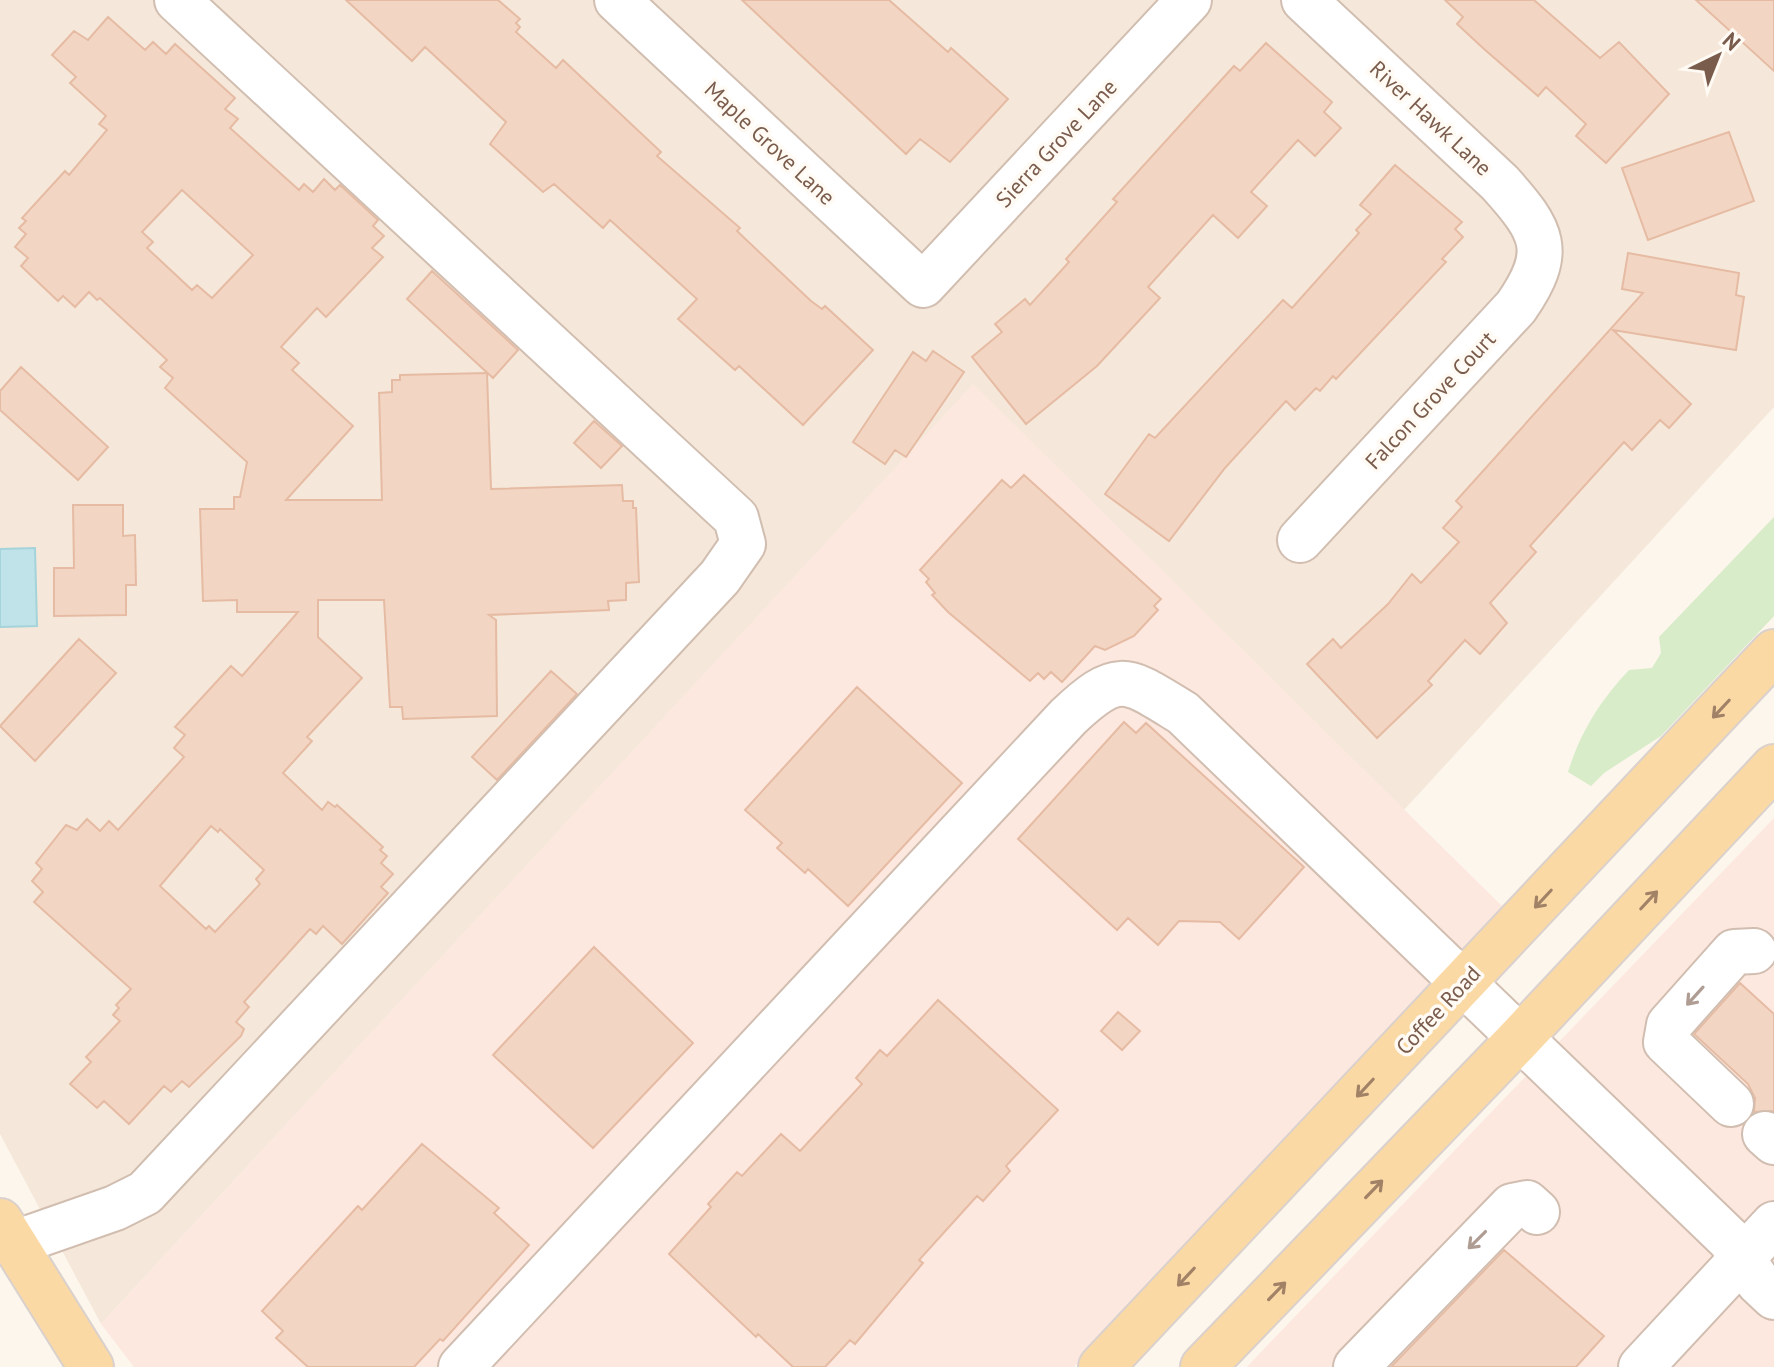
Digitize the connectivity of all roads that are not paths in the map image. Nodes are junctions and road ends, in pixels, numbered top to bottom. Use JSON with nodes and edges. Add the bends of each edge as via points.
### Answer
{"nodes":[{"id":1,"x":177,"y":0,"type":"edge"},
{"id":2,"x":617,"y":0,"type":"edge"},
{"id":3,"x":1189,"y":0,"type":"edge"},
{"id":4,"x":1304,"y":0,"type":"edge"},
{"id":5,"x":1541,"y":249,"type":"joint"},
{"id":6,"x":923,"y":285,"type":"joint"},
{"id":7,"x":1300,"y":540,"type":"dead end"},
{"id":8,"x":1774,"y":652,"type":"edge"},
{"id":9,"x":1774,"y":767,"type":"edge"},
{"id":10,"x":1754,"y":951,"type":"dead end"},
{"id":11,"x":1465,"y":983,"type":"junction"},
{"id":12,"x":1519,"y":1039,"type":"junction"},
{"id":13,"x":1731,"y":1104,"type":"dead end"},
{"id":14,"x":1537,"y":1212,"type":"dead end"},
{"id":15,"x":1774,"y":1224,"type":"edge"},
{"id":16,"x":6,"y":1232,"type":"edge"},
{"id":17,"x":1741,"y":1259,"type":"junction"},
{"id":18,"x":1774,"y":1297,"type":"edge"},
{"id":19,"x":91,"y":1367,"type":"edge"},
{"id":20,"x":461,"y":1367,"type":"edge"},
{"id":21,"x":1101,"y":1367,"type":"edge"},
{"id":22,"x":1203,"y":1367,"type":"edge"},
{"id":23,"x":1356,"y":1367,"type":"edge"},
{"id":24,"x":1641,"y":1367,"type":"edge"}],
"edges":[{"from":1,"to":16,"type":"street","via":[[736,518],[743,544],[720,577],[145,1193],[115,1208]]},
{"from":2,"to":6,"type":"street","name":"Maple Grove Lane"},
{"from":3,"to":6,"type":"street","name":"Sierra Grove Lane"},
{"from":4,"to":5,"type":"street","name":"River Hawk Lane","via":[[1500,183],[1528,215]]},
{"from":5,"to":7,"type":"street","name":"Falcon Grove Court","via":[[1535,279],[1516,307]]},
{"from":8,"to":11,"type":"main road","name":"Coffee Road","one_way":true},
{"from":12,"to":9,"type":"main road","one_way":true},
{"from":10,"to":13,"type":"street","one_way":true,"via":[[1734,952],[1669,1025],[1666,1042]]},
{"from":11,"to":12,"type":"street"},
{"from":11,"to":20,"type":"street","via":[[1183,713],[1144,689],[1117,682],[1098,689]]},
{"from":11,"to":21,"type":"main road","name":"Coffee Road","one_way":true},
{"from":12,"to":17,"type":"street","via":[[1730,1240]]},
{"from":22,"to":12,"type":"main road","one_way":true},
{"from":14,"to":23,"type":"street","one_way":true,"via":[[1527,1203],[1512,1206]]},
{"from":15,"to":17,"type":"street"},
{"from":16,"to":19,"type":"main road"},
{"from":17,"to":18,"type":"street"},
{"from":17,"to":24,"type":"street"}]}
